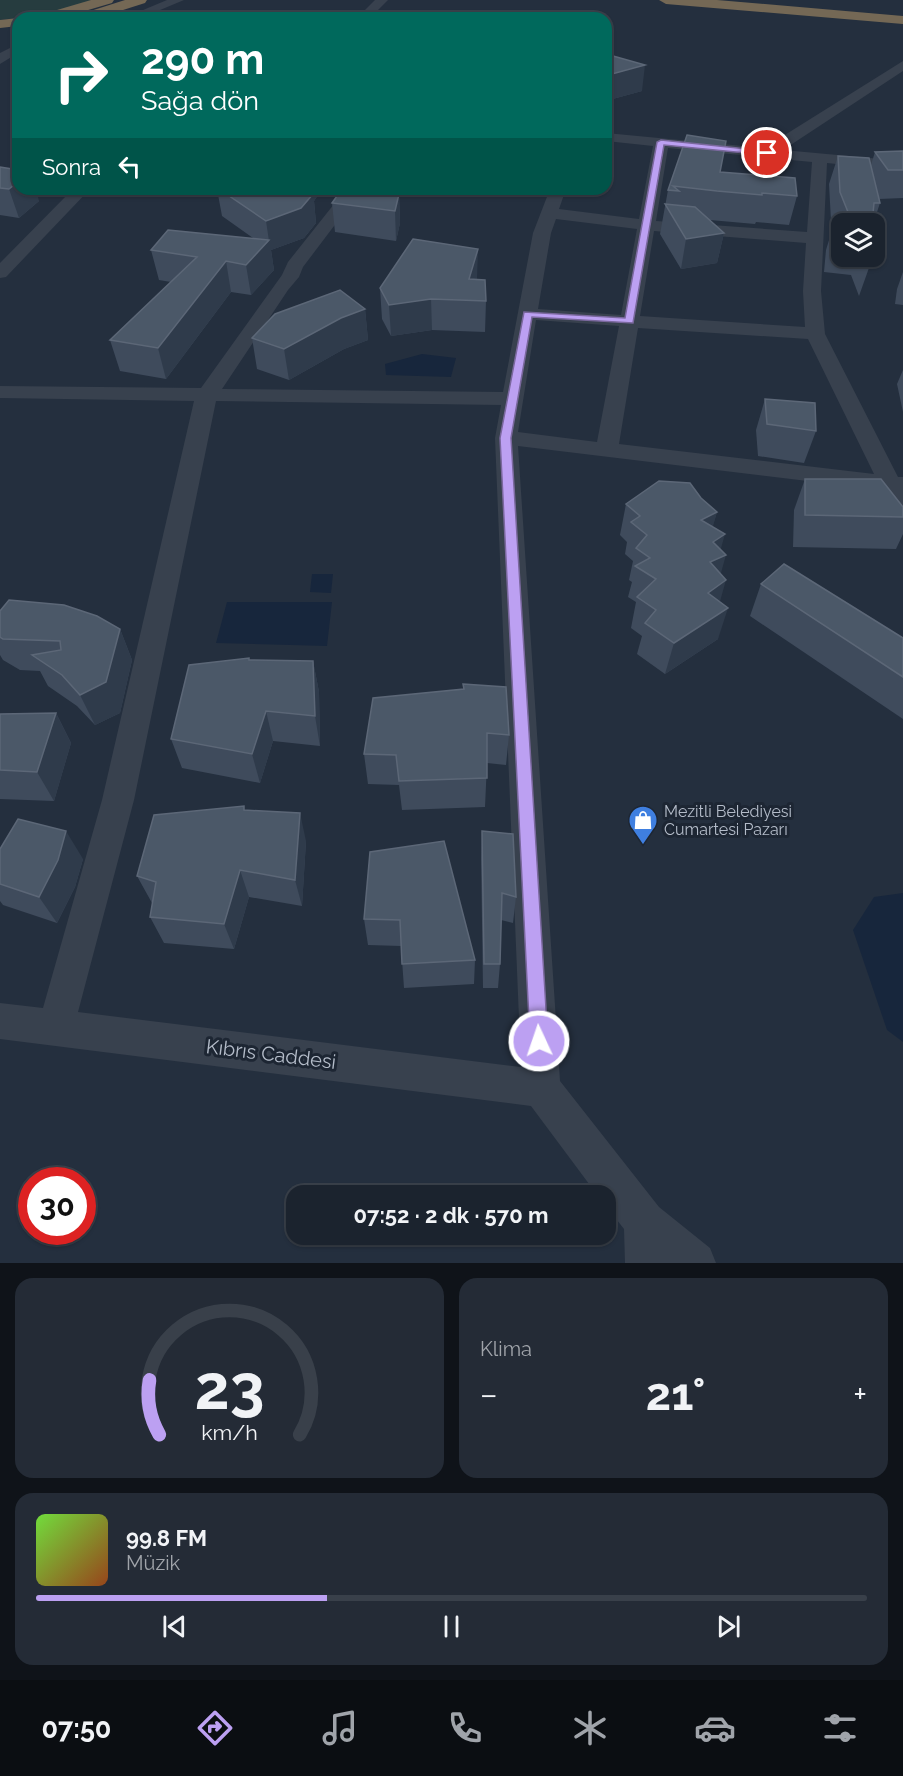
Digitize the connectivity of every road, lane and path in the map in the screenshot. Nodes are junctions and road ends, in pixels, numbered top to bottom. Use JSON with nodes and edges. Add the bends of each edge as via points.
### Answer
{"nodes":[{"id":1,"x":107,"y":0,"type":"edge"},
{"id":2,"x":141,"y":0,"type":"edge"},
{"id":3,"x":178,"y":0,"type":"edge"},
{"id":4,"x":382,"y":0,"type":"edge"},
{"id":5,"x":666,"y":0,"type":"edge"},
{"id":6,"x":745,"y":0,"type":"edge"},
{"id":7,"x":66,"y":12,"type":"edge"},
{"id":8,"x":101,"y":12,"type":"edge"},
{"id":9,"x":146,"y":12,"type":"edge"},
{"id":10,"x":369,"y":12,"type":"edge"},
{"id":11,"x":903,"y":13,"type":"edge"},
{"id":12,"x":903,"y":20,"type":"edge"},
{"id":13,"x":12,"y":51,"type":"edge"},
{"id":14,"x":0,"y":61,"type":"edge"},
{"id":15,"x":901,"y":68,"type":"edge"},
{"id":16,"x":612,"y":138,"type":"edge"},
{"id":17,"x":661,"y":142,"type":"junction"},
{"id":18,"x":767,"y":153,"type":"junction"},
{"id":19,"x":820,"y":158,"type":"junction"},
{"id":20,"x":903,"y":166,"type":"edge"},
{"id":21,"x":76,"y":195,"type":"edge"},
{"id":22,"x":349,"y":195,"type":"edge"},
{"id":23,"x":554,"y":201,"type":"edge"},
{"id":24,"x":646,"y":225,"type":"junction"},
{"id":25,"x":815,"y":238,"type":"junction"},
{"id":26,"x":0,"y":273,"type":"edge"},
{"id":27,"x":528,"y":314,"type":"junction"},
{"id":28,"x":629,"y":321,"type":"junction"},
{"id":29,"x":815,"y":334,"type":"junction"},
{"id":30,"x":0,"y":392,"type":"edge"},
{"id":31,"x":206,"y":396,"type":"junction"},
{"id":32,"x":512,"y":399,"type":"junction"},
{"id":33,"x":506,"y":438,"type":"junction"},
{"id":34,"x":607,"y":450,"type":"junction"},
{"id":35,"x":896,"y":484,"type":"edge"},
{"id":36,"x":903,"y":509,"type":"edge"},
{"id":37,"x":0,"y":1021,"type":"edge"},
{"id":38,"x":56,"y":1028,"type":"junction"},
{"id":39,"x":542,"y":1088,"type":"junction"},
{"id":40,"x":644,"y":1222,"type":"junction"},
{"id":41,"x":646,"y":1263,"type":"edge"},
{"id":42,"x":695,"y":1263,"type":"edge"}],
"edges":[{"from":1,"to":7,"type":"highway"},
{"from":2,"to":8,"type":"highway"},
{"from":3,"to":9,"type":"street"},
{"from":4,"to":10,"type":"street"},
{"from":5,"to":12,"type":"highway"},
{"from":6,"to":11,"type":"highway"},
{"from":13,"to":14,"type":"street"},
{"from":15,"to":18,"type":"street"},
{"from":16,"to":17,"type":"street"},
{"from":17,"to":18,"type":"street"},
{"from":17,"to":24,"type":"street"},
{"from":18,"to":19,"type":"street"},
{"from":19,"to":20,"type":"street"},
{"from":19,"to":25,"type":"street"},
{"from":21,"to":26,"type":"street"},
{"from":22,"to":31,"type":"street","via":[[294,266]]},
{"from":23,"to":24,"type":"street"},
{"from":23,"to":27,"type":"street","via":[[542,233]]},
{"from":24,"to":25,"type":"street"},
{"from":24,"to":28,"type":"street"},
{"from":25,"to":29,"type":"street"},
{"from":27,"to":28,"type":"street"},
{"from":27,"to":32,"type":"street"},
{"from":28,"to":29,"type":"street"},
{"from":28,"to":34,"type":"street"},
{"from":29,"to":35,"type":"street"},
{"from":30,"to":31,"type":"street"},
{"from":31,"to":32,"type":"street"},
{"from":31,"to":38,"type":"street","via":[[118,800]]},
{"from":32,"to":33,"type":"street"},
{"from":33,"to":34,"type":"street"},
{"from":33,"to":39,"type":"street"},
{"from":34,"to":35,"type":"street"},
{"from":35,"to":36,"type":"street"},
{"from":37,"to":38,"type":"street","name":"Kıbrıs Caddesi"},
{"from":38,"to":39,"type":"street","name":"Kıbrıs Caddesi"},
{"from":39,"to":40,"type":"street"},
{"from":40,"to":41,"type":"street"},
{"from":40,"to":42,"type":"street"}]}
